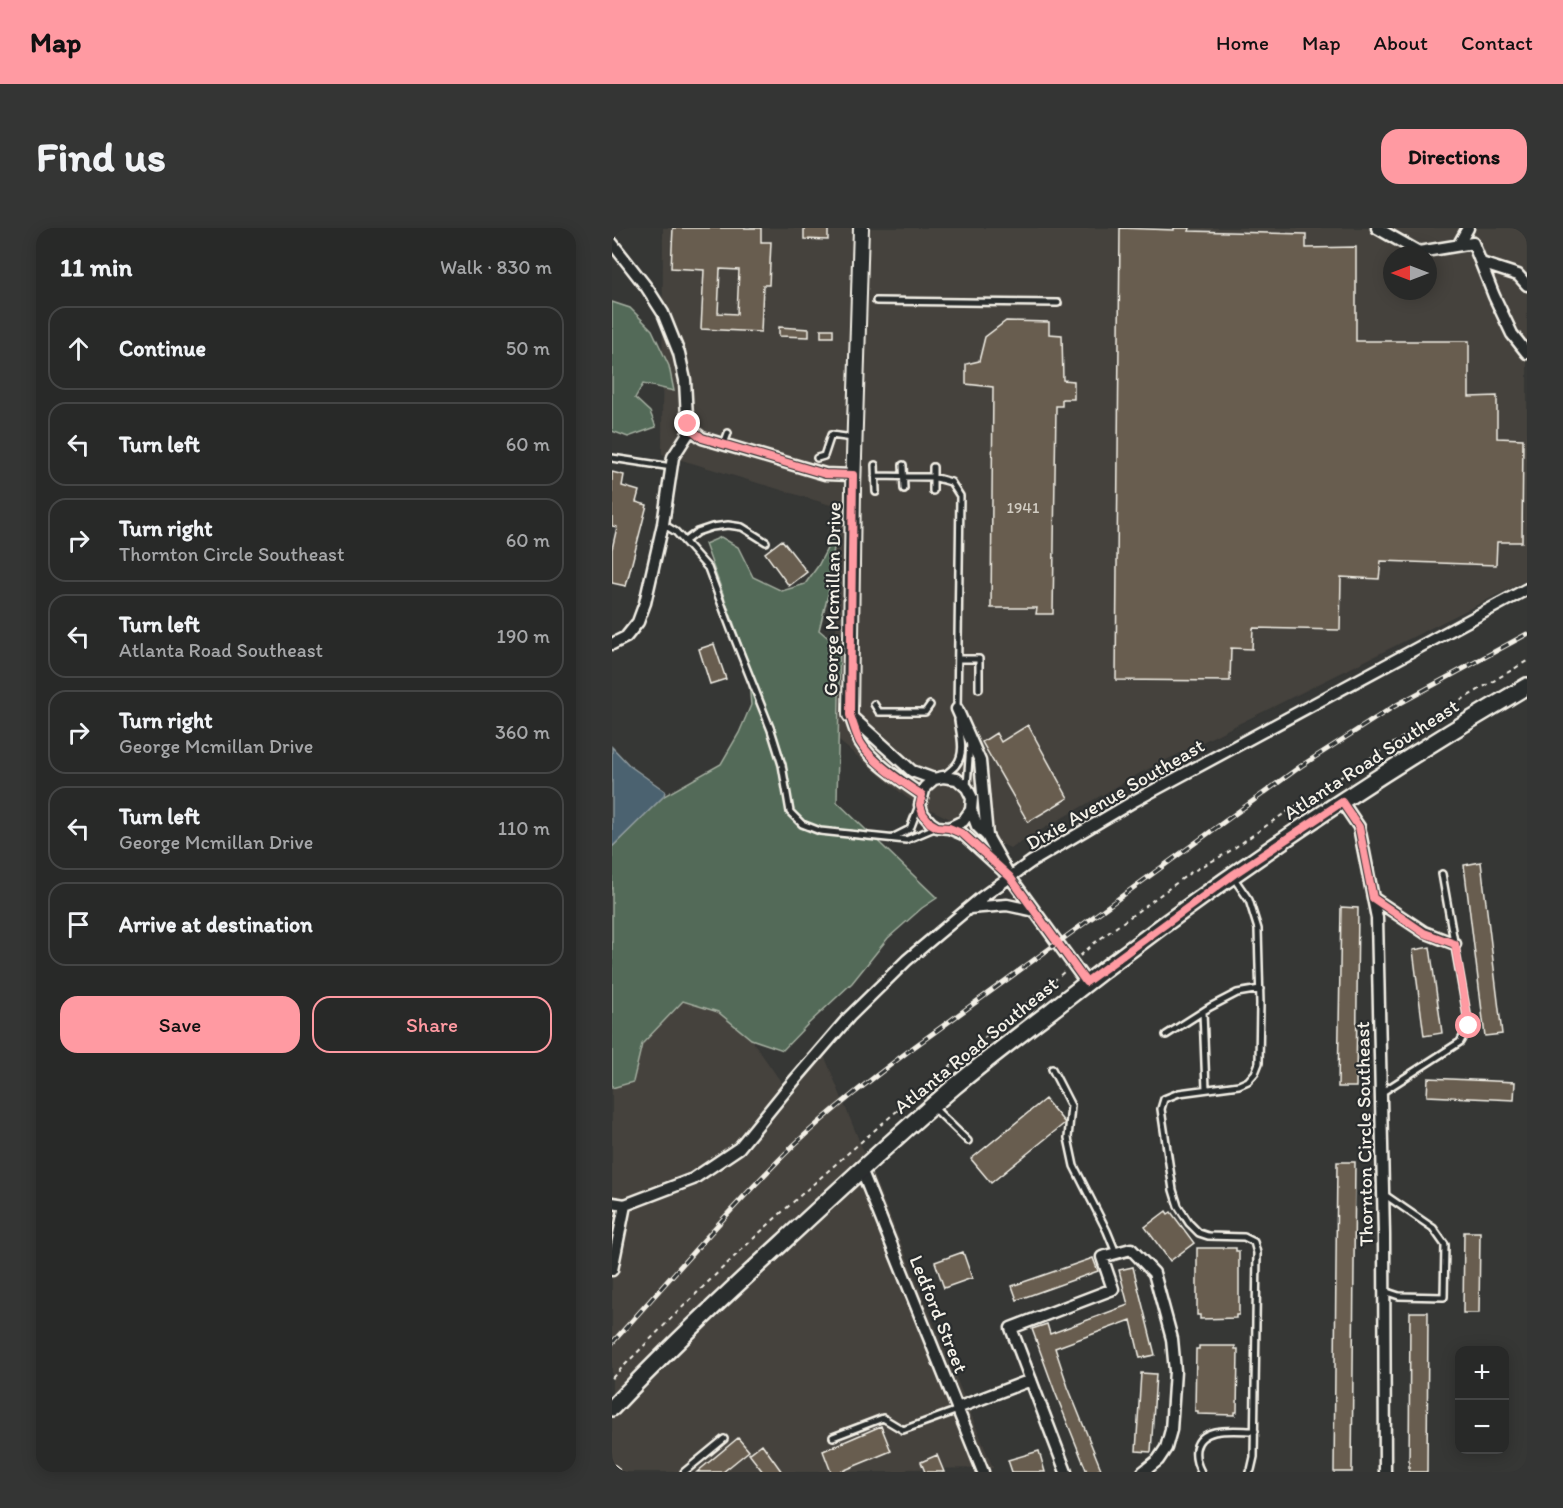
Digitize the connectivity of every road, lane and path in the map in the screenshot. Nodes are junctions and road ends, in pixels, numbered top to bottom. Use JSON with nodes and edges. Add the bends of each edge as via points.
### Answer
{"nodes":[{"id":1,"x":861,"y":228,"type":"edge"},
{"id":2,"x":1377,"y":228,"type":"edge"},
{"id":3,"x":1468,"y":228,"type":"edge"},
{"id":4,"x":612,"y":243,"type":"edge"},
{"id":5,"x":1459,"y":244,"type":"junction"},
{"id":6,"x":1481,"y":263,"type":"junction"},
{"id":7,"x":1527,"y":285,"type":"edge"},
{"id":8,"x":876,"y":301,"type":"dead end"},
{"id":9,"x":1058,"y":303,"type":"dead end"},
{"id":10,"x":1527,"y":353,"type":"edge"},
{"id":11,"x":691,"y":429,"type":"junction"},
{"id":12,"x":728,"y":433,"type":"dead end"},
{"id":13,"x":855,"y":438,"type":"junction"},
{"id":14,"x":724,"y":444,"type":"junction"},
{"id":15,"x":612,"y":458,"type":"edge"},
{"id":16,"x":817,"y":458,"type":"dead end"},
{"id":17,"x":875,"y":465,"type":"dead end"},
{"id":18,"x":903,"y":465,"type":"dead end"},
{"id":19,"x":672,"y":467,"type":"junction"},
{"id":20,"x":933,"y":467,"type":"dead end"},
{"id":21,"x":853,"y":475,"type":"junction"},
{"id":22,"x":875,"y":476,"type":"junction"},
{"id":23,"x":903,"y":477,"type":"junction"},
{"id":24,"x":933,"y":477,"type":"junction"},
{"id":25,"x":904,"y":489,"type":"dead end"},
{"id":26,"x":933,"y":491,"type":"dead end"},
{"id":27,"x":876,"y":492,"type":"dead end"},
{"id":28,"x":663,"y":524,"type":"junction"},
{"id":29,"x":685,"y":541,"type":"junction"},
{"id":30,"x":765,"y":542,"type":"dead end"},
{"id":31,"x":1527,"y":589,"type":"edge"},
{"id":32,"x":612,"y":644,"type":"edge"},
{"id":33,"x":958,"y":659,"type":"junction"},
{"id":34,"x":1527,"y":686,"type":"edge"},
{"id":35,"x":979,"y":689,"type":"dead end"},
{"id":36,"x":874,"y":704,"type":"dead end"},
{"id":37,"x":930,"y":705,"type":"dead end"},
{"id":38,"x":957,"y":709,"type":"junction"},
{"id":39,"x":850,"y":715,"type":"junction"},
{"id":40,"x":970,"y":740,"type":"junction"},
{"id":41,"x":939,"y":778,"type":"junction"},
{"id":42,"x":967,"y":788,"type":"junction"},
{"id":43,"x":921,"y":800,"type":"junction"},
{"id":44,"x":1342,"y":802,"type":"junction"},
{"id":45,"x":971,"y":810,"type":"junction"},
{"id":46,"x":937,"y":827,"type":"junction"},
{"id":47,"x":949,"y":828,"type":"junction"},
{"id":48,"x":820,"y":831,"type":"junction"},
{"id":49,"x":987,"y":836,"type":"junction"},
{"id":50,"x":1442,"y":874,"type":"dead end"},
{"id":51,"x":1232,"y":876,"type":"junction"},
{"id":52,"x":1010,"y":877,"type":"junction"},
{"id":53,"x":1373,"y":898,"type":"junction"},
{"id":54,"x":969,"y":908,"type":"junction"},
{"id":55,"x":1035,"y":911,"type":"junction"},
{"id":56,"x":1455,"y":944,"type":"junction"},
{"id":57,"x":1086,"y":982,"type":"junction"},
{"id":58,"x":1260,"y":989,"type":"junction"},
{"id":59,"x":1203,"y":1012,"type":"junction"},
{"id":60,"x":1166,"y":1035,"type":"dead end"},
{"id":61,"x":1053,"y":1068,"type":"dead end"},
{"id":62,"x":1206,"y":1089,"type":"junction"},
{"id":63,"x":1381,"y":1093,"type":"junction"},
{"id":64,"x":932,"y":1106,"type":"junction"},
{"id":65,"x":968,"y":1141,"type":"dead end"},
{"id":66,"x":861,"y":1169,"type":"junction"},
{"id":67,"x":1383,"y":1194,"type":"junction"},
{"id":68,"x":612,"y":1203,"type":"edge"},
{"id":69,"x":625,"y":1204,"type":"junction"},
{"id":70,"x":1116,"y":1253,"type":"junction"},
{"id":71,"x":612,"y":1270,"type":"edge"},
{"id":72,"x":1384,"y":1291,"type":"junction"},
{"id":73,"x":1031,"y":1380,"type":"junction"},
{"id":74,"x":612,"y":1408,"type":"edge"},
{"id":75,"x":958,"y":1409,"type":"junction"},
{"id":76,"x":1255,"y":1431,"type":"junction"},
{"id":77,"x":833,"y":1437,"type":"dead end"},
{"id":78,"x":724,"y":1439,"type":"dead end"},
{"id":79,"x":684,"y":1472,"type":"edge"},
{"id":80,"x":983,"y":1472,"type":"edge"},
{"id":81,"x":1066,"y":1472,"type":"edge"},
{"id":82,"x":1143,"y":1472,"type":"edge"},
{"id":83,"x":1201,"y":1472,"type":"edge"},
{"id":84,"x":1249,"y":1472,"type":"edge"},
{"id":85,"x":1385,"y":1472,"type":"edge"}],
"edges":[{"from":1,"to":13,"type":"street"},
{"from":2,"to":5,"type":"street","via":[[1419,252]]},
{"from":3,"to":5,"type":"street"},
{"from":4,"to":11,"type":"street","via":[[663,313],[680,353]]},
{"from":5,"to":6,"type":"street","via":[[1473,243]]},
{"from":6,"to":7,"type":"street","via":[[1518,275]]},
{"from":6,"to":10,"type":"street","via":[[1512,334]]},
{"from":8,"to":9,"type":"lane"},
{"from":11,"to":14,"type":"street","name":"George Mcmillan Drive","via":[[702,438]]},
{"from":11,"to":19,"type":"street","via":[[673,457]]},
{"from":12,"to":14,"type":"lane"},
{"from":13,"to":16,"type":"lane","via":[[831,435],[824,456]]},
{"from":13,"to":21,"type":"street"},
{"from":14,"to":21,"type":"street","name":"George Mcmillan Drive","via":[[825,474]]},
{"from":15,"to":19,"type":"lane"},
{"from":17,"to":22,"type":"lane"},
{"from":18,"to":23,"type":"lane"},
{"from":19,"to":28,"type":"street"},
{"from":20,"to":24,"type":"lane"},
{"from":21,"to":39,"type":"street","name":"George Mcmillan Drive"},
{"from":22,"to":23,"type":"lane"},
{"from":22,"to":27,"type":"lane"},
{"from":23,"to":24,"type":"lane"},
{"from":23,"to":25,"type":"lane"},
{"from":24,"to":26,"type":"lane"},
{"from":24,"to":33,"type":"lane","via":[[951,482],[960,496]]},
{"from":28,"to":29,"type":"lane"},
{"from":28,"to":32,"type":"street","via":[[638,622],[626,637]]},
{"from":29,"to":30,"type":"lane","via":[[697,532],[728,525],[742,527]]},
{"from":29,"to":48,"type":"lane","via":[[708,568],[771,730],[790,812],[802,824]]},
{"from":31,"to":52,"type":"street","name":"Dixie Avenue Southeast","via":[[1134,801]]},
{"from":33,"to":35,"type":"lane","via":[[979,659]]},
{"from":33,"to":38,"type":"lane"},
{"from":34,"to":44,"type":"main road","name":"Atlanta Road Southeast"},
{"from":36,"to":37,"type":"lane","via":[[879,712],[902,713],[926,712]]},
{"from":38,"to":40,"type":"street"},
{"from":38,"to":41,"type":"lane","via":[[961,757]]},
{"from":39,"to":41,"type":"street","name":"George Mcmillan Drive","via":[[912,771]]},
{"from":39,"to":43,"type":"street","name":"George Mcmillan Drive","via":[[868,753]]},
{"from":40,"to":42,"type":"lane"},
{"from":40,"to":49,"type":"street","via":[[980,761]]},
{"from":41,"to":42,"type":"street","name":"George Mcmillan Drive","via":[[957,779]]},
{"from":41,"to":43,"type":"street","via":[[925,787]]},
{"from":42,"to":45,"type":"street","via":[[972,798]]},
{"from":43,"to":46,"type":"street","name":"George Mcmillan Drive","via":[[923,814]]},
{"from":43,"to":48,"type":"lane","via":[[910,829],[896,837]]},
{"from":44,"to":51,"type":"main road","name":"Atlanta Road Southeast"},
{"from":44,"to":53,"type":"street","name":"Thornton Circle Southeast","via":[[1359,827]]},
{"from":45,"to":47,"type":"street","via":[[963,821]]},
{"from":45,"to":49,"type":"street","via":[[977,826]]},
{"from":46,"to":47,"type":"street"},
{"from":46,"to":48,"type":"lane","via":[[906,840]]},
{"from":47,"to":52,"type":"street","via":[[963,834]]},
{"from":49,"to":52,"type":"street"},
{"from":50,"to":56,"type":"lane"},
{"from":51,"to":57,"type":"main road","name":"Atlanta Road Southeast"},
{"from":51,"to":58,"type":"lane","via":[[1255,915]]},
{"from":52,"to":54,"type":"street","name":"Dixie Avenue Southeast"},
{"from":52,"to":55,"type":"street"},
{"from":53,"to":56,"type":"street","via":[[1424,933]]},
{"from":53,"to":63,"type":"street","name":"Thornton Circle Southeast","via":[[1377,918]]},
{"from":54,"to":55,"type":"street","via":[[1007,905]]},
{"from":54,"to":69,"type":"street","name":"Dixie Avenue Southeast","via":[[907,960],[849,1017],[739,1148],[693,1179]]},
{"from":55,"to":57,"type":"street"},
{"from":56,"to":63,"type":"lane","via":[[1469,1026],[1460,1042]]},
{"from":57,"to":64,"type":"main road","name":"Atlanta Road Southeast"},
{"from":58,"to":59,"type":"lane","via":[[1237,993]]},
{"from":58,"to":62,"type":"lane","via":[[1259,1063],[1255,1074],[1239,1085]]},
{"from":59,"to":60,"type":"lane"},
{"from":59,"to":62,"type":"lane"},
{"from":61,"to":70,"type":"lane","via":[[1071,1106],[1068,1138],[1074,1166]]},
{"from":62,"to":76,"type":"lane","via":[[1164,1099],[1163,1125],[1173,1190],[1189,1223],[1208,1236],[1254,1242]]},
{"from":63,"to":67,"type":"street","name":"Thornton Circle Southeast"},
{"from":64,"to":65,"type":"lane"},
{"from":64,"to":66,"type":"main road","name":"Atlanta Road Southeast"},
{"from":66,"to":74,"type":"main road","name":"Atlanta Road Southeast","via":[[718,1302]]},
{"from":66,"to":75,"type":"street","name":"Ledford Street"},
{"from":67,"to":72,"type":"street","name":"Thornton Circle Southeast"},
{"from":67,"to":72,"type":"lane","via":[[1433,1228],[1445,1245],[1444,1297],[1399,1296]]},
{"from":68,"to":69,"type":"street"},
{"from":69,"to":71,"type":"street"},
{"from":70,"to":73,"type":"street","via":[[1102,1257],[1113,1289],[1011,1328]]},
{"from":70,"to":82,"type":"street","via":[[1131,1249],[1154,1273],[1172,1339],[1175,1371],[1171,1430],[1166,1448]]},
{"from":72,"to":85,"type":"street","name":"Thornton Circle Southeast"},
{"from":73,"to":75,"type":"street"},
{"from":73,"to":81,"type":"street"},
{"from":75,"to":77,"type":"lane","via":[[903,1430],[883,1418]]},
{"from":75,"to":80,"type":"street","name":"Ledford Street"},
{"from":76,"to":83,"type":"lane","via":[[1206,1434],[1198,1442],[1196,1454]]},
{"from":76,"to":84,"type":"lane"},
{"from":78,"to":79,"type":"lane"}]}
